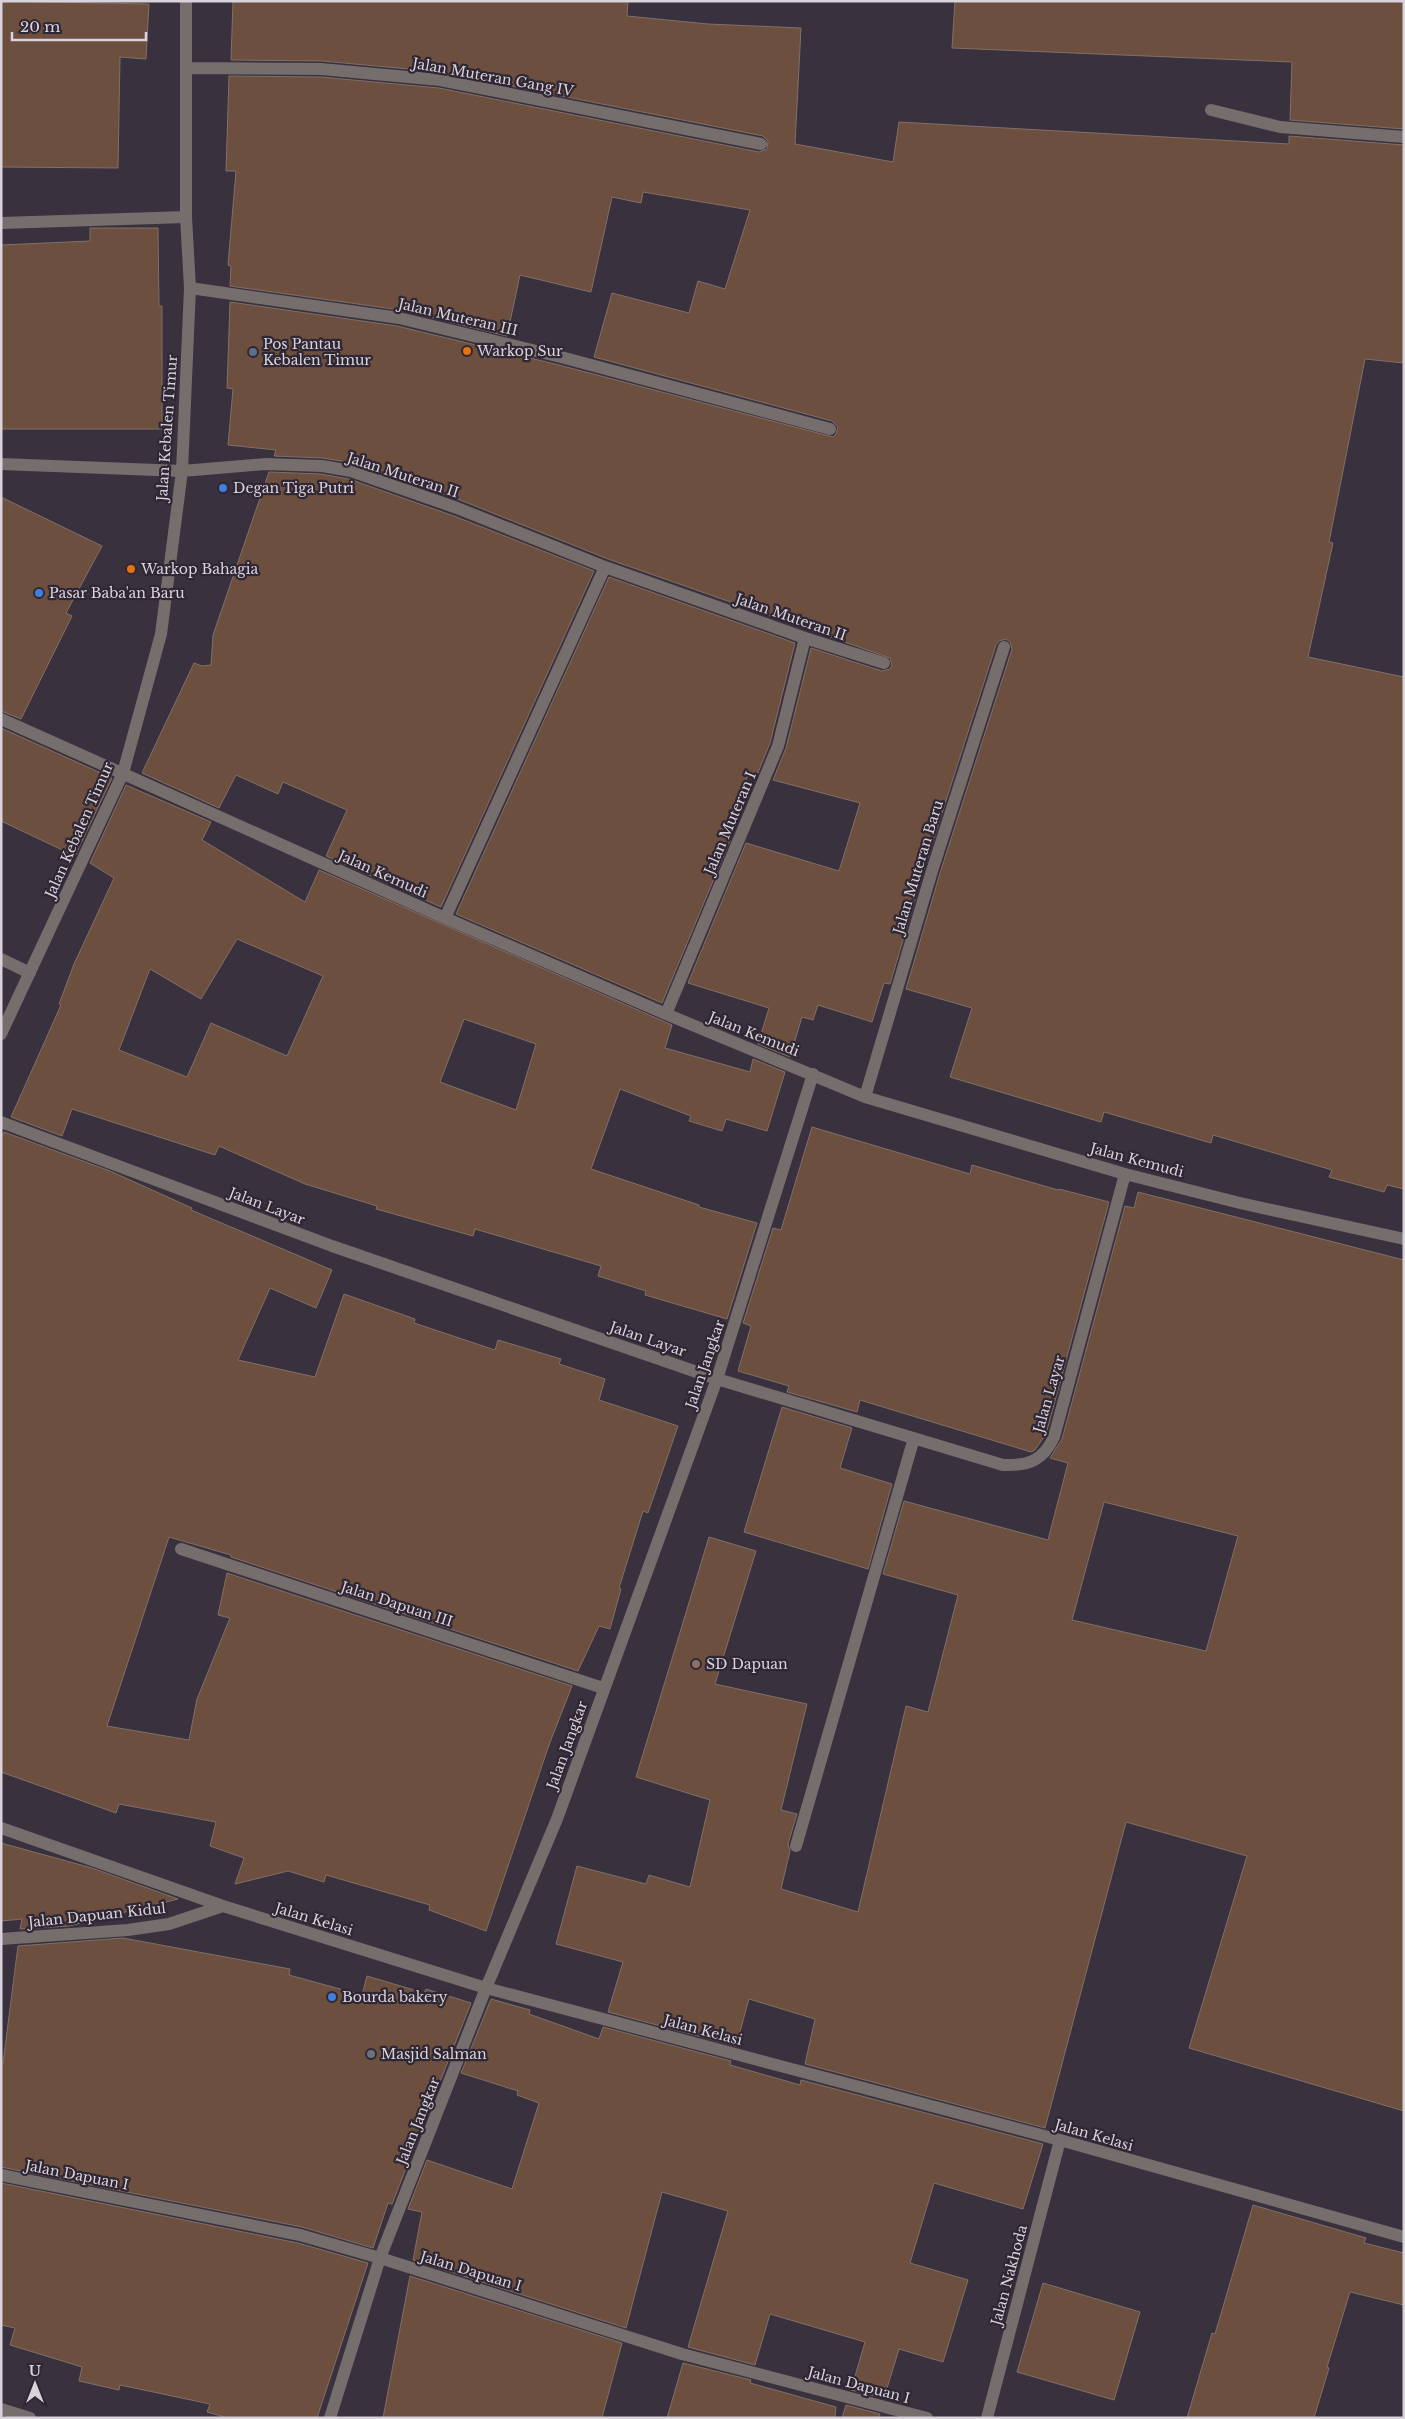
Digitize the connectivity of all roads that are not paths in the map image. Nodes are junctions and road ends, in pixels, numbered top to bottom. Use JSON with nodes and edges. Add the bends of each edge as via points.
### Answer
{"nodes":[{"id":1,"x":186,"y":1,"type":"edge"},
{"id":2,"x":187,"y":68,"type":"junction"},
{"id":3,"x":1211,"y":110,"type":"dead end"},
{"id":4,"x":1404,"y":137,"type":"edge"},
{"id":5,"x":762,"y":144,"type":"dead end"},
{"id":6,"x":186,"y":217,"type":"junction"},
{"id":7,"x":1,"y":223,"type":"edge"},
{"id":8,"x":190,"y":288,"type":"junction"},
{"id":9,"x":830,"y":429,"type":"dead end"},
{"id":10,"x":1,"y":464,"type":"edge"},
{"id":11,"x":182,"y":471,"type":"junction"},
{"id":12,"x":605,"y":567,"type":"junction"},
{"id":13,"x":805,"y":638,"type":"junction"},
{"id":14,"x":1004,"y":647,"type":"dead end"},
{"id":15,"x":884,"y":663,"type":"dead end"},
{"id":16,"x":1,"y":719,"type":"edge"},
{"id":17,"x":123,"y":773,"type":"junction"},
{"id":18,"x":445,"y":918,"type":"junction"},
{"id":19,"x":1,"y":959,"type":"edge"},
{"id":20,"x":30,"y":973,"type":"junction"},
{"id":21,"x":666,"y":1014,"type":"junction"},
{"id":22,"x":1,"y":1034,"type":"edge"},
{"id":23,"x":813,"y":1074,"type":"junction"},
{"id":24,"x":865,"y":1097,"type":"junction"},
{"id":25,"x":1,"y":1122,"type":"edge"},
{"id":26,"x":1126,"y":1174,"type":"junction"},
{"id":27,"x":1404,"y":1239,"type":"edge"},
{"id":28,"x":717,"y":1379,"type":"junction"},
{"id":29,"x":914,"y":1438,"type":"junction"},
{"id":30,"x":181,"y":1549,"type":"dead end"},
{"id":31,"x":603,"y":1688,"type":"junction"},
{"id":32,"x":1,"y":1828,"type":"edge"},
{"id":33,"x":796,"y":1846,"type":"dead end"},
{"id":34,"x":223,"y":1906,"type":"junction"},
{"id":35,"x":1,"y":1939,"type":"edge"},
{"id":36,"x":486,"y":1988,"type":"junction"},
{"id":37,"x":1060,"y":2140,"type":"junction"},
{"id":38,"x":1,"y":2175,"type":"edge"},
{"id":39,"x":1404,"y":2237,"type":"edge"},
{"id":40,"x":380,"y":2258,"type":"junction"},
{"id":41,"x":1,"y":2409,"type":"edge"},
{"id":42,"x":30,"y":2418,"type":"edge"},
{"id":43,"x":330,"y":2418,"type":"edge"},
{"id":44,"x":927,"y":2418,"type":"edge"},
{"id":45,"x":987,"y":2418,"type":"edge"}],
"edges":[{"from":1,"to":2,"type":"street","name":"Jalan Kebalen Timur"},
{"from":2,"to":5,"type":"street","name":"Jalan Muteran Gang IV","via":[[321,69],[440,80]]},
{"from":2,"to":6,"type":"street","name":"Jalan Kebalen Timur"},
{"from":3,"to":4,"type":"street","via":[[1280,127]]},
{"from":6,"to":7,"type":"street"},
{"from":6,"to":8,"type":"street","name":"Jalan Kebalen Timur"},
{"from":8,"to":9,"type":"street","name":"Jalan Muteran III","via":[[399,318],[561,357]]},
{"from":8,"to":11,"type":"street","name":"Jalan Kebalen Timur"},
{"from":10,"to":11,"type":"street","name":"Jalan Muteran II"},
{"from":11,"to":12,"type":"street","name":"Jalan Muteran II","via":[[266,464],[322,466],[351,471],[457,508]]},
{"from":11,"to":17,"type":"street","name":"Jalan Kebalen Timur","via":[[161,634]]},
{"from":12,"to":13,"type":"street","name":"Jalan Muteran II"},
{"from":12,"to":18,"type":"street"},
{"from":13,"to":15,"type":"street","name":"Jalan Muteran II"},
{"from":13,"to":21,"type":"street","name":"Jalan Muteran I","via":[[778,746]]},
{"from":14,"to":24,"type":"street","name":"Jalan Muteran Baru"},
{"from":16,"to":17,"type":"street","name":"Jalan Kemudi"},
{"from":17,"to":18,"type":"street","name":"Jalan Kemudi"},
{"from":17,"to":20,"type":"street","name":"Jalan Kebalen Timur"},
{"from":18,"to":21,"type":"street","name":"Jalan Kemudi"},
{"from":19,"to":20,"type":"street"},
{"from":20,"to":22,"type":"street","name":"Jalan Kebalen Timur"},
{"from":21,"to":23,"type":"street","name":"Jalan Kemudi"},
{"from":23,"to":24,"type":"street","name":"Jalan Kemudi"},
{"from":23,"to":28,"type":"street","name":"Jalan Jangkar"},
{"from":24,"to":26,"type":"street","name":"Jalan Kemudi"},
{"from":25,"to":28,"type":"street","name":"Jalan Layar","via":[[332,1246]]},
{"from":26,"to":27,"type":"street","name":"Jalan Kemudi"},
{"from":26,"to":29,"type":"street","name":"Jalan Layar","via":[[1054,1437],[1048,1448],[1023,1466],[1003,1465]]},
{"from":28,"to":29,"type":"street","name":"Jalan Layar"},
{"from":28,"to":31,"type":"street","name":"Jalan Jangkar"},
{"from":29,"to":33,"type":"street"},
{"from":30,"to":31,"type":"street","name":"Jalan Dapuan III"},
{"from":31,"to":36,"type":"street","name":"Jalan Jangkar","via":[[557,1819]]},
{"from":32,"to":34,"type":"street","name":"Jalan Kelasi"},
{"from":34,"to":35,"type":"street","name":"Jalan Dapuan Kidul","via":[[161,1925],[128,1930]]},
{"from":34,"to":36,"type":"street","name":"Jalan Kelasi"},
{"from":36,"to":37,"type":"street","name":"Jalan Kelasi"},
{"from":36,"to":40,"type":"street","name":"Jalan Jangkar"},
{"from":37,"to":39,"type":"street","name":"Jalan Kelasi"},
{"from":37,"to":45,"type":"street","name":"Jalan Nakhoda"},
{"from":38,"to":40,"type":"street","name":"Jalan Dapuan I","via":[[300,2235]]},
{"from":40,"to":43,"type":"street","name":"Jalan Jangkar"},
{"from":40,"to":44,"type":"street","name":"Jalan Dapuan I","via":[[682,2354]]},
{"from":41,"to":42,"type":"street"}]}
